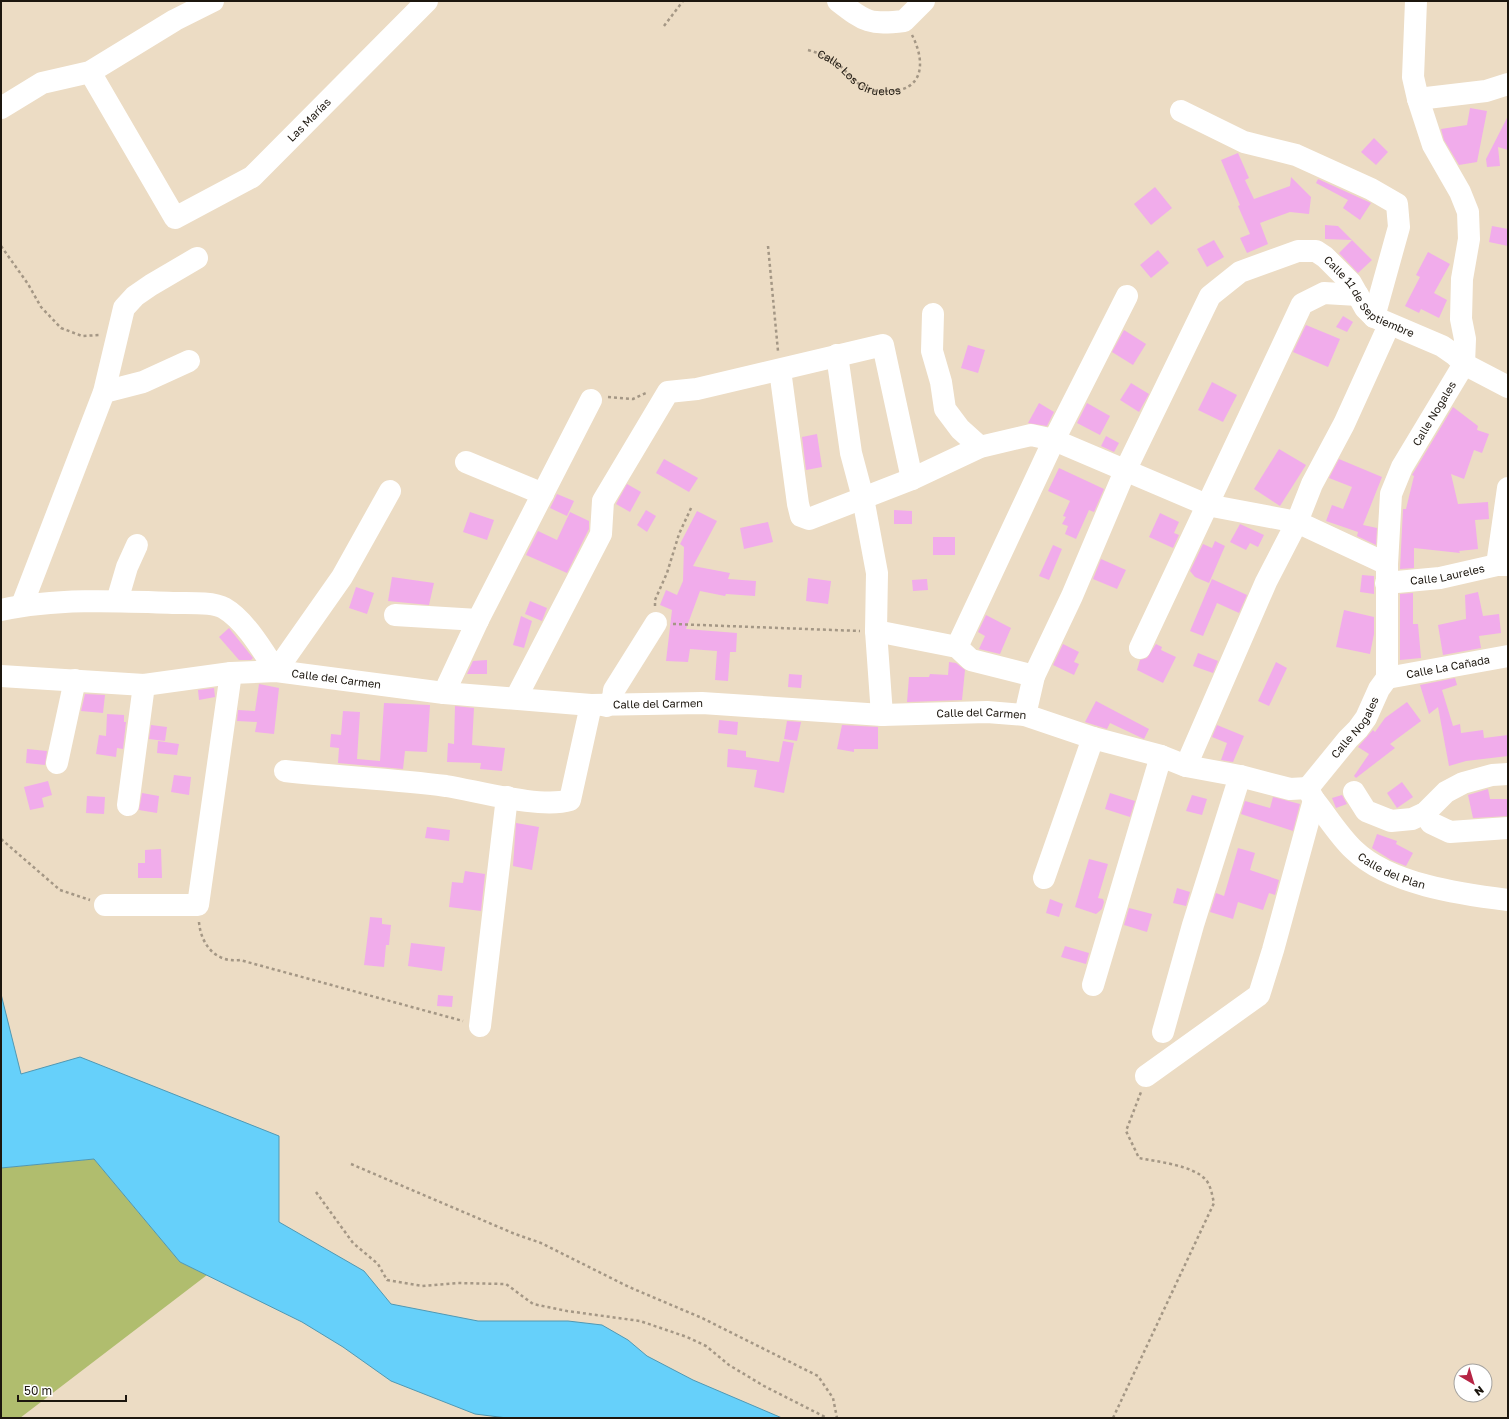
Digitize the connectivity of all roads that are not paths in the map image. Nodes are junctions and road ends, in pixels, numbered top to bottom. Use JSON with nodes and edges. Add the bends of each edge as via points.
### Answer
{"nodes":[{"id":1,"x":213,"y":1,"type":"edge"},
{"id":2,"x":427,"y":1,"type":"edge"},
{"id":3,"x":838,"y":1,"type":"edge"},
{"id":4,"x":924,"y":1,"type":"edge"},
{"id":5,"x":1416,"y":11,"type":"edge"},
{"id":6,"x":90,"y":72,"type":"junction"},
{"id":7,"x":1508,"y":84,"type":"edge"},
{"id":8,"x":1418,"y":99,"type":"junction"},
{"id":9,"x":1,"y":108,"type":"edge"},
{"id":10,"x":1181,"y":111,"type":"dead end"},
{"id":11,"x":197,"y":258,"type":"dead end"},
{"id":12,"x":1358,"y":295,"type":"junction"},
{"id":13,"x":1127,"y":296,"type":"dead end"},
{"id":14,"x":933,"y":314,"type":"dead end"},
{"id":15,"x":1382,"y":321,"type":"junction"},
{"id":16,"x":837,"y":355,"type":"junction"},
{"id":17,"x":189,"y":361,"type":"dead end"},
{"id":18,"x":1464,"y":364,"type":"junction"},
{"id":19,"x":780,"y":370,"type":"junction"},
{"id":20,"x":1508,"y":387,"type":"edge"},
{"id":21,"x":104,"y":392,"type":"junction"},
{"id":22,"x":591,"y":400,"type":"road end"},
{"id":23,"x":1054,"y":440,"type":"junction"},
{"id":24,"x":980,"y":447,"type":"junction"},
{"id":25,"x":466,"y":462,"type":"dead end"},
{"id":26,"x":1125,"y":472,"type":"junction"},
{"id":27,"x":912,"y":479,"type":"junction"},
{"id":28,"x":1508,"y":488,"type":"edge"},
{"id":29,"x":390,"y":491,"type":"dead end"},
{"id":30,"x":543,"y":494,"type":"junction"},
{"id":31,"x":863,"y":498,"type":"junction"},
{"id":32,"x":1207,"y":505,"type":"junction"},
{"id":33,"x":1297,"y":522,"type":"junction"},
{"id":34,"x":137,"y":545,"type":"dead end"},
{"id":35,"x":1503,"y":565,"type":"edge"},
{"id":36,"x":1386,"y":574,"type":"junction"},
{"id":37,"x":117,"y":601,"type":"junction"},
{"id":38,"x":22,"y":605,"type":"junction"},
{"id":39,"x":1,"y":610,"type":"edge"},
{"id":40,"x":395,"y":615,"type":"dead end"},
{"id":41,"x":478,"y":620,"type":"junction"},
{"id":42,"x":656,"y":623,"type":"road end"},
{"id":43,"x":876,"y":631,"type":"junction"},
{"id":44,"x":957,"y":647,"type":"junction"},
{"id":45,"x":1140,"y":648,"type":"dead end"},
{"id":46,"x":1508,"y":656,"type":"edge"},
{"id":47,"x":276,"y":671,"type":"junction"},
{"id":48,"x":231,"y":673,"type":"junction"},
{"id":49,"x":1,"y":676,"type":"edge"},
{"id":50,"x":1034,"y":676,"type":"junction"},
{"id":51,"x":1388,"y":678,"type":"junction"},
{"id":52,"x":75,"y":680,"type":"junction"},
{"id":53,"x":144,"y":685,"type":"junction"},
{"id":54,"x":444,"y":693,"type":"junction"},
{"id":55,"x":516,"y":698,"type":"junction"},
{"id":56,"x":599,"y":706,"type":"junction"},
{"id":57,"x":1024,"y":715,"type":"junction"},
{"id":58,"x":882,"y":716,"type":"junction"},
{"id":59,"x":1093,"y":738,"type":"junction"},
{"id":60,"x":1161,"y":756,"type":"junction"},
{"id":61,"x":57,"y":763,"type":"dead end"},
{"id":62,"x":1186,"y":766,"type":"junction"},
{"id":63,"x":286,"y":771,"type":"dead end"},
{"id":64,"x":1508,"y":774,"type":"edge"},
{"id":65,"x":1240,"y":776,"type":"junction"},
{"id":66,"x":1354,"y":792,"type":"dead end"},
{"id":67,"x":1311,"y":794,"type":"junction"},
{"id":68,"x":507,"y":797,"type":"junction"},
{"id":69,"x":128,"y":805,"type":"dead end"},
{"id":70,"x":1424,"y":813,"type":"junction"},
{"id":71,"x":1508,"y":828,"type":"edge"},
{"id":72,"x":1044,"y":878,"type":"dead end"},
{"id":73,"x":1508,"y":900,"type":"edge"},
{"id":74,"x":105,"y":905,"type":"road end"},
{"id":75,"x":1093,"y":984,"type":"dead end"},
{"id":76,"x":480,"y":1026,"type":"road end"},
{"id":77,"x":1164,"y":1032,"type":"dead end"},
{"id":78,"x":1146,"y":1076,"type":"road end"}],
"edges":[{"from":1,"to":6,"type":"street","via":[[175,20]]},
{"from":2,"to":6,"type":"street","name":"Las Marías","via":[[252,177],[175,218]]},
{"from":3,"to":4,"type":"street","via":[[872,23],[904,21]]},
{"from":5,"to":8,"type":"street","name":"Calle Nogales","via":[[1413,77]]},
{"from":6,"to":9,"type":"street","via":[[42,83]]},
{"from":7,"to":8,"type":"street","via":[[1486,91]]},
{"from":8,"to":18,"type":"street","name":"Calle Nogales","via":[[1433,145],[1460,192],[1468,212],[1468,239],[1462,279]]},
{"from":10,"to":15,"type":"street","via":[[1244,142],[1296,155],[1371,189],[1397,204],[1399,227]]},
{"from":11,"to":21,"type":"street","via":[[135,296],[124,308]]},
{"from":12,"to":15,"type":"street","name":"Calle 11 de Septiembre","via":[[1366,308]]},
{"from":12,"to":26,"type":"street","name":"Calle 11 de Septiembre","via":[[1352,283],[1325,257],[1316,252],[1298,251],[1240,272],[1210,296]]},
{"from":12,"to":32,"type":"street","via":[[1324,293],[1302,304]]},
{"from":13,"to":23,"type":"street"},
{"from":14,"to":24,"type":"street","via":[[932,351],[941,382],[945,410],[960,429]]},
{"from":15,"to":18,"type":"street","name":"Calle 11 de Septiembre","via":[[1442,346]]},
{"from":15,"to":33,"type":"street","via":[[1344,424],[1312,484]]},
{"from":16,"to":19,"type":"street"},
{"from":16,"to":27,"type":"street","via":[[883,345]]},
{"from":16,"to":31,"type":"street","via":[[851,453]]},
{"from":17,"to":21,"type":"street","via":[[143,382]]},
{"from":18,"to":20,"type":"street","name":"Calle 11 de Septiembre"},
{"from":18,"to":36,"type":"street","name":"Calle Nogales","via":[[1402,467],[1394,487],[1389,517]]},
{"from":19,"to":31,"type":"street","via":[[801,516],[809,519]]},
{"from":19,"to":55,"type":"street","via":[[697,389],[668,392],[603,501],[601,534]]},
{"from":21,"to":38,"type":"street"},
{"from":22,"to":30,"type":"street"},
{"from":23,"to":24,"type":"street","via":[[1031,435]]},
{"from":23,"to":26,"type":"street"},
{"from":23,"to":44,"type":"street"},
{"from":24,"to":27,"type":"street"},
{"from":25,"to":30,"type":"street"},
{"from":26,"to":32,"type":"street"},
{"from":26,"to":50,"type":"street","name":"Calle 11 de Septiembre","via":[[1072,596]]},
{"from":27,"to":31,"type":"street"},
{"from":28,"to":35,"type":"street"},
{"from":29,"to":47,"type":"street","via":[[342,578]]},
{"from":30,"to":41,"type":"street"},
{"from":31,"to":43,"type":"street","via":[[877,573]]},
{"from":32,"to":33,"type":"street"},
{"from":32,"to":45,"type":"street"},
{"from":33,"to":36,"type":"street"},
{"from":33,"to":62,"type":"street","via":[[1266,582]]},
{"from":34,"to":37,"type":"street","via":[[127,567]]},
{"from":35,"to":36,"type":"street","name":"Calle Laureles","via":[[1440,578]]},
{"from":36,"to":51,"type":"street","name":"Calle Nogales"},
{"from":37,"to":38,"type":"street"},
{"from":37,"to":47,"type":"street","via":[[204,604],[224,608],[235,616],[256,641]]},
{"from":38,"to":39,"type":"street"},
{"from":40,"to":41,"type":"street"},
{"from":41,"to":54,"type":"street"},
{"from":42,"to":56,"type":"street","via":[[614,690],[613,698]]},
{"from":43,"to":44,"type":"street"},
{"from":43,"to":58,"type":"street"},
{"from":44,"to":50,"type":"street","via":[[971,660]]},
{"from":46,"to":51,"type":"street","name":"Calle La Cañada"},
{"from":47,"to":48,"type":"street","name":"Calle del Carmen"},
{"from":47,"to":54,"type":"street","name":"Calle del Carmen"},
{"from":48,"to":53,"type":"street","name":"Calle del Carmen"},
{"from":48,"to":74,"type":"street","via":[[198,905]]},
{"from":49,"to":52,"type":"street","name":"Calle del Carmen"},
{"from":50,"to":57,"type":"street","name":"Calle 11 de Septiembre"},
{"from":51,"to":67,"type":"street","name":"Calle Nogales","via":[[1379,689],[1366,718],[1348,739]]},
{"from":52,"to":53,"type":"street","name":"Calle del Carmen"},
{"from":52,"to":61,"type":"street"},
{"from":53,"to":69,"type":"street"},
{"from":54,"to":55,"type":"street","name":"Calle del Carmen"},
{"from":55,"to":56,"type":"street","name":"Calle del Carmen"},
{"from":56,"to":58,"type":"street","name":"Calle del Carmen","via":[[702,703]]},
{"from":56,"to":68,"type":"street","via":[[570,800],[559,803]]},
{"from":57,"to":58,"type":"street","name":"Calle del Carmen","via":[[986,712]]},
{"from":57,"to":59,"type":"street","name":"Calle del Carmen"},
{"from":59,"to":60,"type":"street","name":"Calle del Carmen"},
{"from":59,"to":72,"type":"street"},
{"from":60,"to":62,"type":"street","name":"Calle del Carmen"},
{"from":60,"to":75,"type":"street"},
{"from":62,"to":65,"type":"street","name":"Calle del Carmen"},
{"from":63,"to":68,"type":"street","via":[[446,786]]},
{"from":64,"to":70,"type":"street","via":[[1492,775],[1463,783],[1446,792]]},
{"from":65,"to":67,"type":"street","name":"Calle del Carmen"},
{"from":65,"to":77,"type":"street"},
{"from":66,"to":70,"type":"street","via":[[1366,811],[1391,821],[1412,819]]},
{"from":67,"to":73,"type":"street","name":"Calle del Plan","via":[[1354,850],[1370,862],[1412,882]]},
{"from":67,"to":78,"type":"street","via":[[1273,950],[1259,995]]},
{"from":68,"to":76,"type":"street"},
{"from":70,"to":71,"type":"street","via":[[1431,823],[1450,832]]}]}
